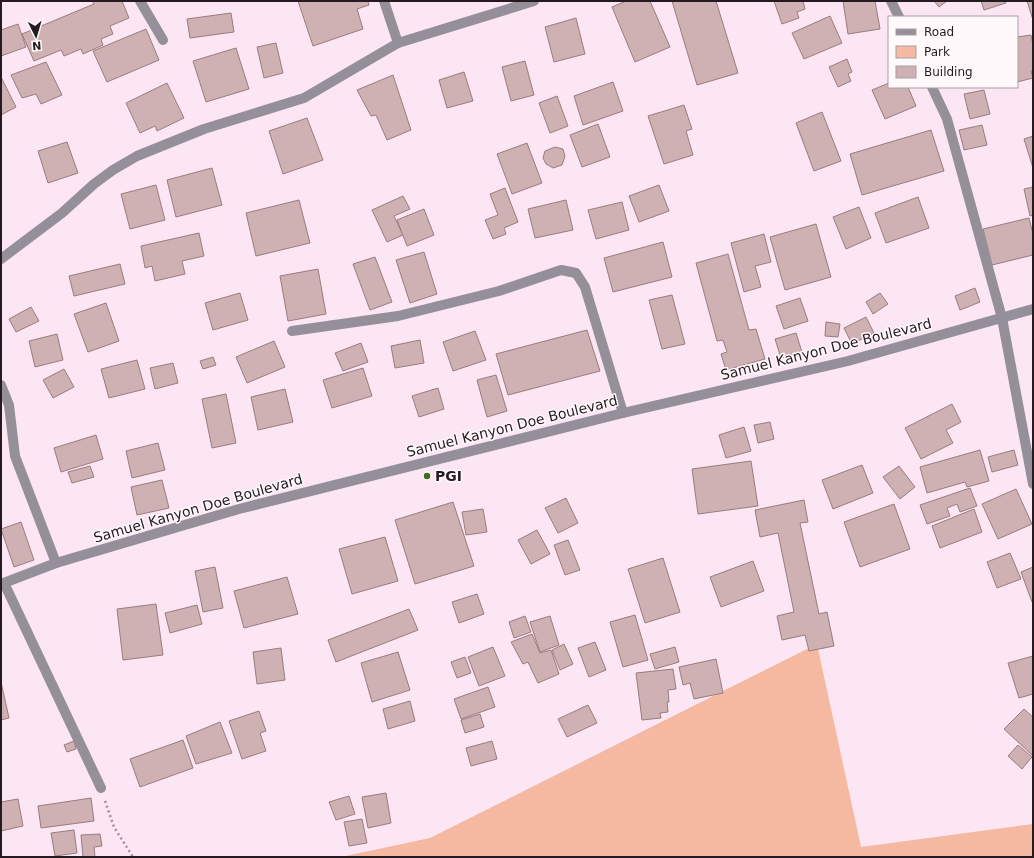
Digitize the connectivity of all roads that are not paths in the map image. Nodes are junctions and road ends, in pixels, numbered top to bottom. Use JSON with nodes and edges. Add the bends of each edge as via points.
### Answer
{"nodes":[{"id":1,"x":140,"y":1,"type":"edge"},
{"id":2,"x":384,"y":1,"type":"edge"},
{"id":3,"x":534,"y":1,"type":"edge"},
{"id":4,"x":891,"y":1,"type":"edge"},
{"id":5,"x":898,"y":16,"type":"edge"},
{"id":6,"x":163,"y":40,"type":"dead end"},
{"id":7,"x":398,"y":43,"type":"junction"},
{"id":8,"x":932,"y":88,"type":"edge"},
{"id":9,"x":1,"y":259,"type":"edge"},
{"id":10,"x":1033,"y":309,"type":"edge"},
{"id":11,"x":1002,"y":318,"type":"junction"},
{"id":12,"x":292,"y":331,"type":"dead end"},
{"id":13,"x":1,"y":385,"type":"edge"},
{"id":14,"x":623,"y":413,"type":"junction"},
{"id":15,"x":1033,"y":484,"type":"edge"},
{"id":16,"x":56,"y":563,"type":"junction"},
{"id":17,"x":2,"y":583,"type":"edge"},
{"id":18,"x":101,"y":788,"type":"road end"}],
"edges":[{"from":1,"to":6,"type":"street"},
{"from":2,"to":7,"type":"street"},
{"from":3,"to":7,"type":"street"},
{"from":4,"to":5,"type":"street"},
{"from":7,"to":9,"type":"street","via":[[304,98],[204,129],[137,156],[94,184],[62,213]]},
{"from":8,"to":11,"type":"street","via":[[947,119]]},
{"from":10,"to":11,"type":"street","name":"Samuel Kanyon Doe Boulevard"},
{"from":11,"to":14,"type":"street","name":"Samuel Kanyon Doe Boulevard","via":[[848,361]]},
{"from":11,"to":15,"type":"street"},
{"from":12,"to":14,"type":"street","via":[[398,316],[499,291],[561,270],[576,273],[585,287]]},
{"from":13,"to":16,"type":"street","via":[[9,404],[15,456]]},
{"from":14,"to":16,"type":"street","name":"Samuel Kanyon Doe Boulevard","via":[[239,509]]},
{"from":16,"to":17,"type":"street","name":"Samuel Kanyon Doe Boulevard"},
{"from":17,"to":18,"type":"street"}]}
